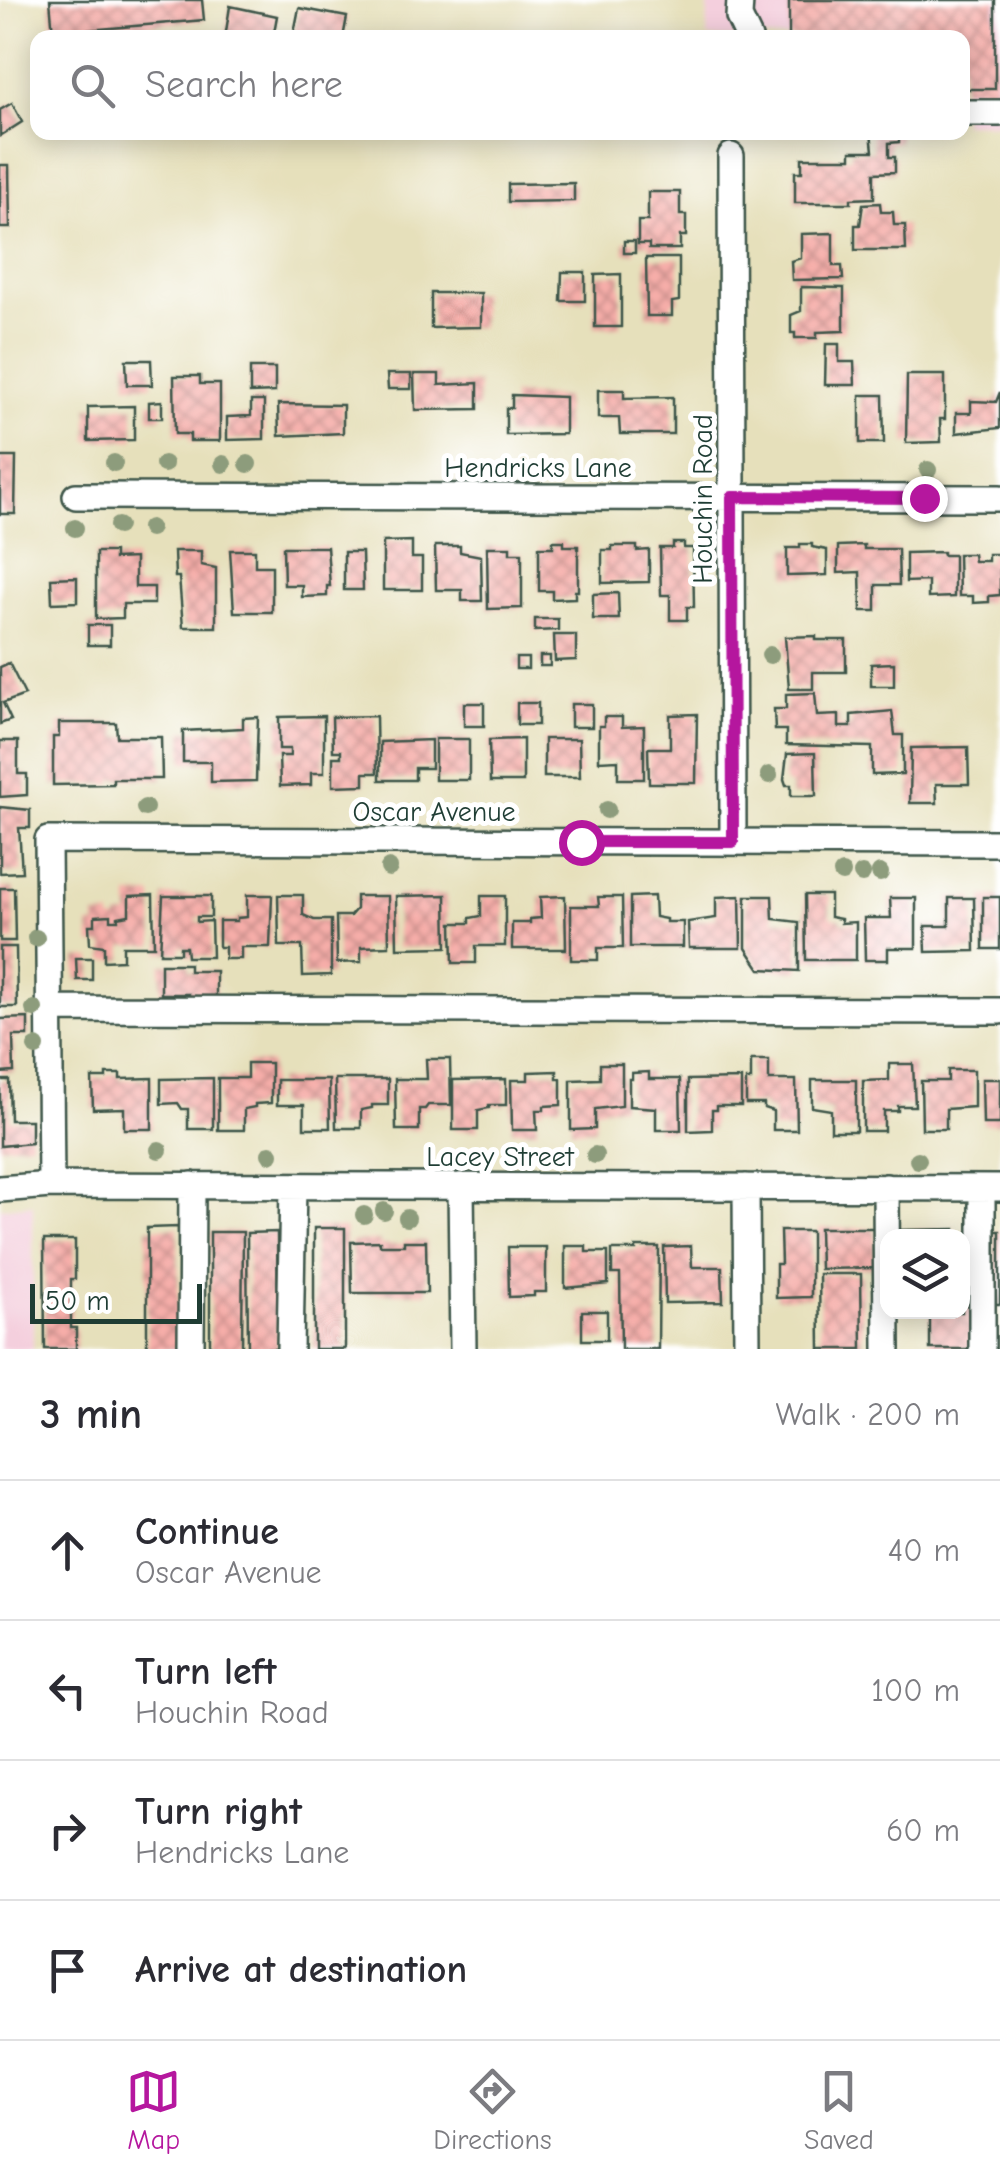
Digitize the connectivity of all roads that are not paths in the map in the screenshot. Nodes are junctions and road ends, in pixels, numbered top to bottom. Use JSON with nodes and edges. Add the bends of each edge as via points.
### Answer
{"nodes":[{"id":1,"x":740,"y":0,"type":"edge"},
{"id":2,"x":745,"y":30,"type":"edge"},
{"id":3,"x":970,"y":113,"type":"edge"},
{"id":4,"x":1000,"y":113,"type":"edge"},
{"id":5,"x":731,"y":156,"type":"dead end"},
{"id":6,"x":76,"y":496,"type":"dead end"},
{"id":7,"x":732,"y":497,"type":"junction"},
{"id":8,"x":1000,"y":498,"type":"edge"},
{"id":9,"x":733,"y":842,"type":"junction"},
{"id":10,"x":1000,"y":843,"type":"edge"},
{"id":11,"x":50,"y":1009,"type":"junction"},
{"id":12,"x":1000,"y":1011,"type":"edge"},
{"id":13,"x":51,"y":1185,"type":"junction"},
{"id":14,"x":192,"y":1186,"type":"junction"},
{"id":15,"x":293,"y":1186,"type":"junction"},
{"id":16,"x":461,"y":1186,"type":"junction"},
{"id":17,"x":746,"y":1187,"type":"junction"},
{"id":18,"x":886,"y":1187,"type":"junction"},
{"id":19,"x":991,"y":1188,"type":"edge"},
{"id":20,"x":0,"y":1189,"type":"edge"},
{"id":21,"x":190,"y":1349,"type":"edge"},
{"id":22,"x":290,"y":1349,"type":"edge"},
{"id":23,"x":463,"y":1349,"type":"edge"},
{"id":24,"x":747,"y":1349,"type":"edge"},
{"id":25,"x":887,"y":1349,"type":"edge"},
{"id":26,"x":982,"y":1349,"type":"edge"}],
"edges":[{"from":1,"to":2,"type":"street"},
{"from":3,"to":4,"type":"street"},
{"from":5,"to":7,"type":"street","name":"Houchin Road"},
{"from":6,"to":7,"type":"street","name":"Hendricks Lane"},
{"from":7,"to":8,"type":"street","name":"Hendricks Lane"},
{"from":7,"to":9,"type":"street","name":"Houchin Road"},
{"from":9,"to":10,"type":"street","name":"Oscar Avenue"},
{"from":9,"to":11,"type":"street","name":"Oscar Avenue","via":[[48,840]]},
{"from":11,"to":12,"type":"street"},
{"from":11,"to":13,"type":"street"},
{"from":13,"to":14,"type":"street","name":"Lacey Street"},
{"from":13,"to":20,"type":"street","name":"Lacey Street"},
{"from":14,"to":15,"type":"street","name":"Lacey Street"},
{"from":14,"to":21,"type":"street"},
{"from":15,"to":16,"type":"street","name":"Lacey Street"},
{"from":15,"to":22,"type":"street"},
{"from":16,"to":17,"type":"street","name":"Lacey Street"},
{"from":16,"to":23,"type":"street"},
{"from":17,"to":18,"type":"street","name":"Lacey Street"},
{"from":17,"to":24,"type":"street"},
{"from":18,"to":19,"type":"street","name":"Lacey Street"},
{"from":18,"to":25,"type":"street"},
{"from":19,"to":26,"type":"street"}]}
